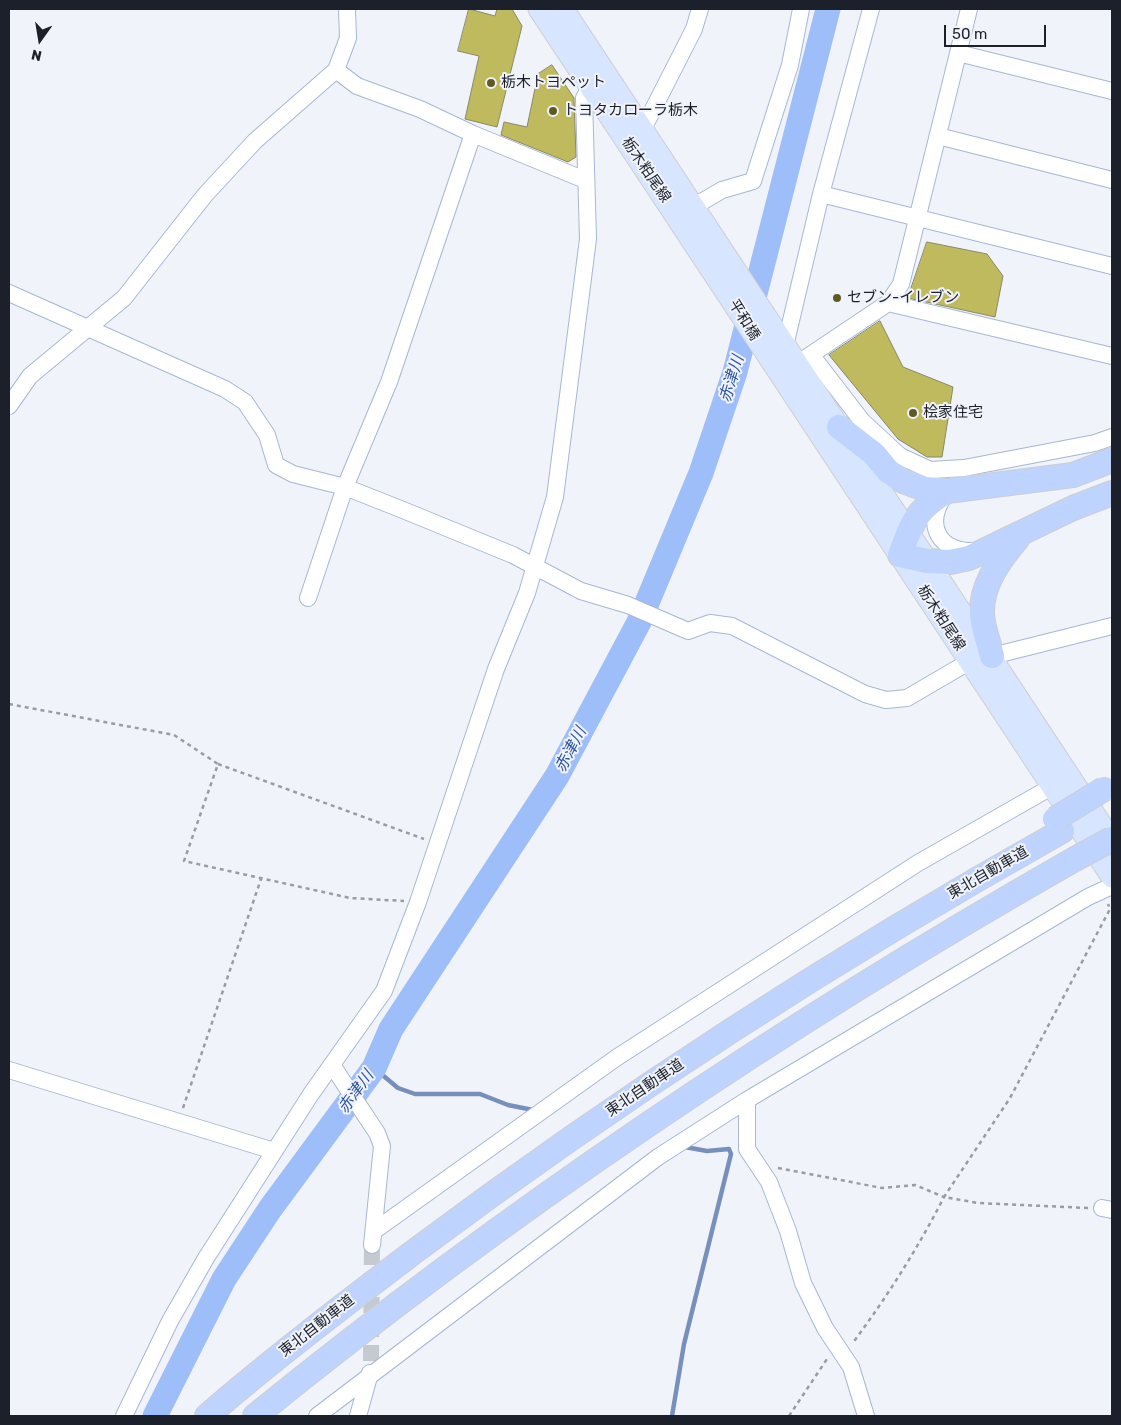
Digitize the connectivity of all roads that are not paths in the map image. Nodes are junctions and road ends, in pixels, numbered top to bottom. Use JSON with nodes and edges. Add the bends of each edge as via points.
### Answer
{"nodes":[{"id":1,"x":348,"y":9,"type":"edge"},
{"id":2,"x":539,"y":9,"type":"edge"},
{"id":3,"x":563,"y":9,"type":"edge"},
{"id":4,"x":700,"y":9,"type":"edge"},
{"id":5,"x":801,"y":9,"type":"edge"},
{"id":6,"x":871,"y":9,"type":"edge"},
{"id":7,"x":969,"y":9,"type":"edge"},
{"id":8,"x":958,"y":53,"type":"junction"},
{"id":9,"x":336,"y":70,"type":"junction"},
{"id":10,"x":598,"y":82,"type":"junction"},
{"id":11,"x":1112,"y":91,"type":"edge"},
{"id":12,"x":642,"y":131,"type":"junction"},
{"id":13,"x":473,"y":134,"type":"junction"},
{"id":14,"x":938,"y":136,"type":"junction"},
{"id":15,"x":585,"y":180,"type":"junction"},
{"id":16,"x":1112,"y":180,"type":"edge"},
{"id":17,"x":821,"y":194,"type":"junction"},
{"id":18,"x":693,"y":207,"type":"junction"},
{"id":19,"x":917,"y":219,"type":"junction"},
{"id":20,"x":726,"y":258,"type":"joint"},
{"id":21,"x":1112,"y":266,"type":"edge"},
{"id":22,"x":720,"y":282,"type":"joint"},
{"id":23,"x":9,"y":293,"type":"edge"},
{"id":24,"x":888,"y":304,"type":"junction"},
{"id":25,"x":86,"y":328,"type":"junction"},
{"id":26,"x":781,"y":338,"type":"junction"},
{"id":27,"x":1112,"y":356,"type":"edge"},
{"id":28,"x":805,"y":360,"type":"junction"},
{"id":29,"x":774,"y":367,"type":"junction"},
{"id":30,"x":9,"y":406,"type":"edge"},
{"id":31,"x":839,"y":427,"type":"junction"},
{"id":32,"x":1112,"y":437,"type":"edge"},
{"id":33,"x":1112,"y":460,"type":"edge"},
{"id":34,"x":345,"y":487,"type":"junction"},
{"id":35,"x":947,"y":491,"type":"junction"},
{"id":36,"x":1112,"y":493,"type":"edge"},
{"id":37,"x":908,"y":531,"type":"junction"},
{"id":38,"x":1024,"y":531,"type":"junction"},
{"id":39,"x":983,"y":551,"type":"junction"},
{"id":40,"x":900,"y":555,"type":"junction"},
{"id":41,"x":927,"y":561,"type":"junction"},
{"id":42,"x":536,"y":568,"type":"junction"},
{"id":43,"x":308,"y":598,"type":"dead end"},
{"id":44,"x":1112,"y":626,"type":"edge"},
{"id":45,"x":981,"y":659,"type":"junction"},
{"id":46,"x":1053,"y":786,"type":"junction"},
{"id":47,"x":1110,"y":792,"type":"edge"},
{"id":48,"x":1112,"y":840,"type":"edge"},
{"id":49,"x":1110,"y":884,"type":"edge"},
{"id":50,"x":332,"y":1065,"type":"junction"},
{"id":51,"x":9,"y":1070,"type":"edge"},
{"id":52,"x":747,"y":1100,"type":"junction"},
{"id":53,"x":274,"y":1151,"type":"junction"},
{"id":54,"x":370,"y":1368,"type":"junction"},
{"id":55,"x":124,"y":1416,"type":"edge"},
{"id":56,"x":206,"y":1416,"type":"edge"},
{"id":57,"x":255,"y":1416,"type":"edge"},
{"id":58,"x":317,"y":1416,"type":"edge"},
{"id":59,"x":358,"y":1416,"type":"edge"},
{"id":60,"x":866,"y":1416,"type":"edge"}],
"edges":[{"from":1,"to":9,"type":"street","via":[[348,38]]},
{"from":2,"to":10,"type":"main road","name":"栃木粕尾線"},
{"from":3,"to":10,"type":"main road","name":"栃木粕尾線"},
{"from":4,"to":12,"type":"street","via":[[694,29]]},
{"from":5,"to":18,"type":"street","via":[[790,65],[753,181],[722,190]]},
{"from":6,"to":17,"type":"street"},
{"from":7,"to":8,"type":"street"},
{"from":8,"to":11,"type":"street"},
{"from":8,"to":14,"type":"street"},
{"from":9,"to":13,"type":"street","via":[[357,86],[420,108]]},
{"from":9,"to":25,"type":"street","via":[[255,141],[205,195],[124,298]]},
{"from":10,"to":12,"type":"main road","name":"栃木粕尾線"},
{"from":10,"to":15,"type":"street","via":[[584,98]]},
{"from":10,"to":22,"type":"main road","name":"栃木粕尾線"},
{"from":12,"to":18,"type":"main road","name":"栃木粕尾線"},
{"from":13,"to":15,"type":"street"},
{"from":13,"to":34,"type":"street","via":[[389,382]]},
{"from":14,"to":16,"type":"street"},
{"from":14,"to":19,"type":"street"},
{"from":15,"to":42,"type":"street","via":[[588,239],[566,416],[555,497]]},
{"from":17,"to":19,"type":"street"},
{"from":17,"to":26,"type":"street"},
{"from":18,"to":20,"type":"main road","name":"栃木粕尾線"},
{"from":19,"to":21,"type":"street"},
{"from":19,"to":24,"type":"street","via":[[901,284]]},
{"from":20,"to":26,"type":"main road","name":"平和橋"},
{"from":22,"to":29,"type":"main road","name":"平和橋"},
{"from":23,"to":25,"type":"street"},
{"from":24,"to":27,"type":"street"},
{"from":24,"to":28,"type":"street"},
{"from":25,"to":30,"type":"street","via":[[30,376]]},
{"from":25,"to":34,"type":"street","via":[[225,389],[244,402],[267,435],[276,465],[293,474]]},
{"from":26,"to":28,"type":"main road","name":"栃木粕尾線"},
{"from":28,"to":29,"type":"street"},
{"from":28,"to":31,"type":"main road","name":"栃木粕尾線"},
{"from":28,"to":32,"type":"street","via":[[900,456],[930,470],[964,468]]},
{"from":29,"to":40,"type":"main road","name":"栃木粕尾線"},
{"from":31,"to":35,"type":"highway","via":[[874,454],[888,471],[903,480],[925,489]]},
{"from":31,"to":37,"type":"main road","name":"栃木粕尾線"},
{"from":33,"to":35,"type":"highway","via":[[1073,475]]},
{"from":34,"to":42,"type":"street","via":[[513,554]]},
{"from":34,"to":43,"type":"street"},
{"from":35,"to":37,"type":"highway","via":[[914,518]]},
{"from":35,"to":39,"type":"street","via":[[935,514],[938,537],[960,552]]},
{"from":36,"to":38,"type":"highway"},
{"from":37,"to":40,"type":"highway"},
{"from":37,"to":41,"type":"main road","name":"栃木粕尾線"},
{"from":38,"to":39,"type":"highway"},
{"from":38,"to":45,"type":"highway","via":[[1000,559],[988,583],[982,620]]},
{"from":39,"to":41,"type":"highway","via":[[950,562]]},
{"from":40,"to":41,"type":"highway"},
{"from":40,"to":45,"type":"main road","name":"栃木粕尾線"},
{"from":41,"to":45,"type":"main road","name":"栃木粕尾線"},
{"from":42,"to":45,"type":"street","via":[[581,591],[628,605],[688,631],[710,623],[732,626],[831,678],[886,700],[907,698],[960,667]]},
{"from":42,"to":50,"type":"street","via":[[496,669],[418,902],[384,991]]},
{"from":44,"to":45,"type":"street"},
{"from":45,"to":46,"type":"main road","name":"栃木粕尾線"},
{"from":45,"to":48,"type":"main road","name":"栃木粕尾線"},
{"from":46,"to":49,"type":"main road","name":"栃木粕尾線"},
{"from":46,"to":50,"type":"street","via":[[918,863],[616,1058],[373,1238],[382,1146],[377,1133]]},
{"from":47,"to":56,"type":"highway","name":"東北自動車道","via":[[710,1044],[574,1136],[345,1304]]},
{"from":48,"to":57,"type":"highway","name":"東北自動車道","bridge":true,"via":[[856,987],[588,1163],[454,1260]]},
{"from":49,"to":52,"type":"street"},
{"from":50,"to":53,"type":"street"},
{"from":51,"to":53,"type":"street"},
{"from":52,"to":54,"type":"street","via":[[658,1157]]},
{"from":52,"to":60,"type":"street","via":[[747,1149],[769,1182],[803,1283],[825,1328],[851,1367]]},
{"from":53,"to":55,"type":"street","via":[[201,1266]]},
{"from":54,"to":58,"type":"street"},
{"from":54,"to":59,"type":"street"}]}
